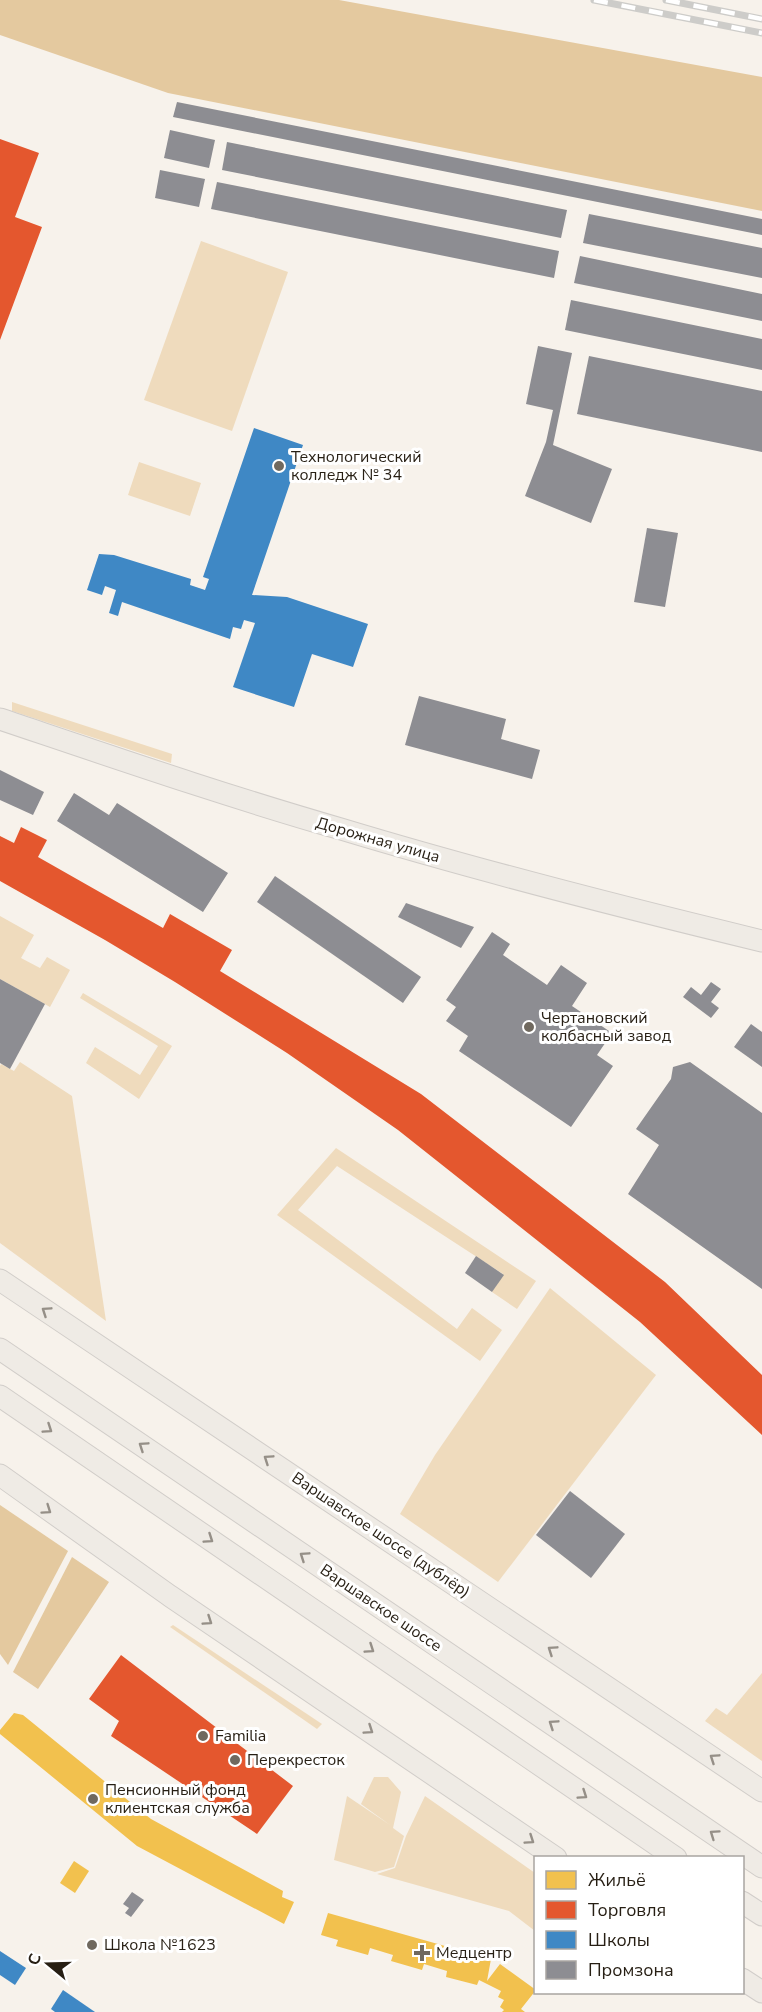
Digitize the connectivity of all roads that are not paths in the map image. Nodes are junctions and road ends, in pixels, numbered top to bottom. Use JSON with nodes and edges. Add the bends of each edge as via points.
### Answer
{"nodes":[{"id":1,"x":0,"y":719,"type":"edge"},
{"id":2,"x":762,"y":941,"type":"edge"},
{"id":3,"x":0,"y":1280,"type":"edge"},
{"id":4,"x":0,"y":1349,"type":"edge"},
{"id":5,"x":0,"y":1396,"type":"edge"},
{"id":6,"x":0,"y":1475,"type":"edge"},
{"id":7,"x":762,"y":1791,"type":"edge"},
{"id":8,"x":555,"y":1856,"type":"edge"},
{"id":9,"x":675,"y":1856,"type":"edge"},
{"id":10,"x":762,"y":1867,"type":"edge"},
{"id":11,"x":744,"y":1903,"type":"edge"},
{"id":12,"x":762,"y":1915,"type":"edge"},
{"id":13,"x":744,"y":1980,"type":"edge"},
{"id":14,"x":762,"y":1992,"type":"edge"}],
"edges":[{"from":1,"to":2,"type":"main road","name":"Дорожная улица","via":[[341,829]]},
{"from":7,"to":3,"type":"main road","name":"Варшавское шоссе (дублёр)","one_way":true},
{"from":10,"to":4,"type":"main road","name":"Варшавское шоссе","one_way":true},
{"from":5,"to":9,"type":"main road","one_way":true},
{"from":6,"to":8,"type":"main road","one_way":true,"via":[[170,1596]]},
{"from":11,"to":12,"type":"main road"},
{"from":13,"to":14,"type":"main road"}]}
